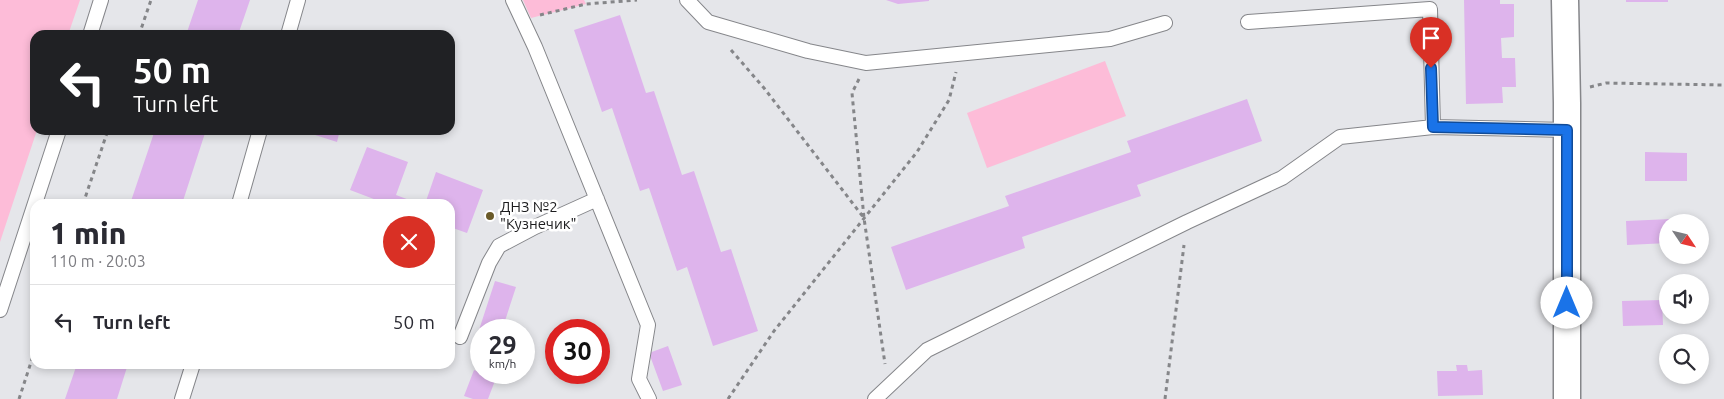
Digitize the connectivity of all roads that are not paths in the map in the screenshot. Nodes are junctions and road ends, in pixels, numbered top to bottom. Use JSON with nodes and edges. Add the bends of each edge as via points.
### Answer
{"nodes":[{"id":1,"x":101,"y":0,"type":"edge"},
{"id":2,"x":298,"y":0,"type":"edge"},
{"id":3,"x":513,"y":0,"type":"edge"},
{"id":4,"x":686,"y":0,"type":"edge"},
{"id":5,"x":1565,"y":0,"type":"edge"},
{"id":6,"x":1248,"y":22,"type":"dead end"},
{"id":7,"x":1165,"y":23,"type":"dead end"},
{"id":8,"x":92,"y":30,"type":"edge"},
{"id":9,"x":289,"y":30,"type":"edge"},
{"id":10,"x":1433,"y":127,"type":"junction"},
{"id":11,"x":1567,"y":130,"type":"junction"},
{"id":12,"x":57,"y":135,"type":"edge"},
{"id":13,"x":259,"y":135,"type":"edge"},
{"id":14,"x":36,"y":199,"type":"edge"},
{"id":15,"x":240,"y":199,"type":"edge"},
{"id":16,"x":597,"y":199,"type":"junction"},
{"id":17,"x":30,"y":218,"type":"edge"},
{"id":18,"x":0,"y":310,"type":"edge"},
{"id":19,"x":460,"y":337,"type":"dead end"},
{"id":20,"x":191,"y":369,"type":"edge"},
{"id":21,"x":182,"y":399,"type":"edge"},
{"id":22,"x":649,"y":399,"type":"edge"},
{"id":23,"x":875,"y":399,"type":"edge"},
{"id":24,"x":1567,"y":399,"type":"edge"}],
"edges":[{"from":1,"to":8,"type":"lane"},
{"from":2,"to":9,"type":"lane"},
{"from":3,"to":16,"type":"lane"},
{"from":4,"to":7,"type":"lane","via":[[708,22],[808,51],[866,62],[1110,39]]},
{"from":5,"to":11,"type":"street"},
{"from":6,"to":10,"type":"lane","via":[[1430,9]]},
{"from":10,"to":11,"type":"lane"},
{"from":10,"to":23,"type":"lane","via":[[1340,137],[1282,178],[927,350]]},
{"from":11,"to":24,"type":"street"},
{"from":12,"to":14,"type":"lane"},
{"from":13,"to":15,"type":"lane"},
{"from":16,"to":19,"type":"lane","via":[[498,246]]},
{"from":16,"to":22,"type":"lane","via":[[648,325],[639,379]]},
{"from":17,"to":18,"type":"lane"},
{"from":20,"to":21,"type":"lane"}]}
